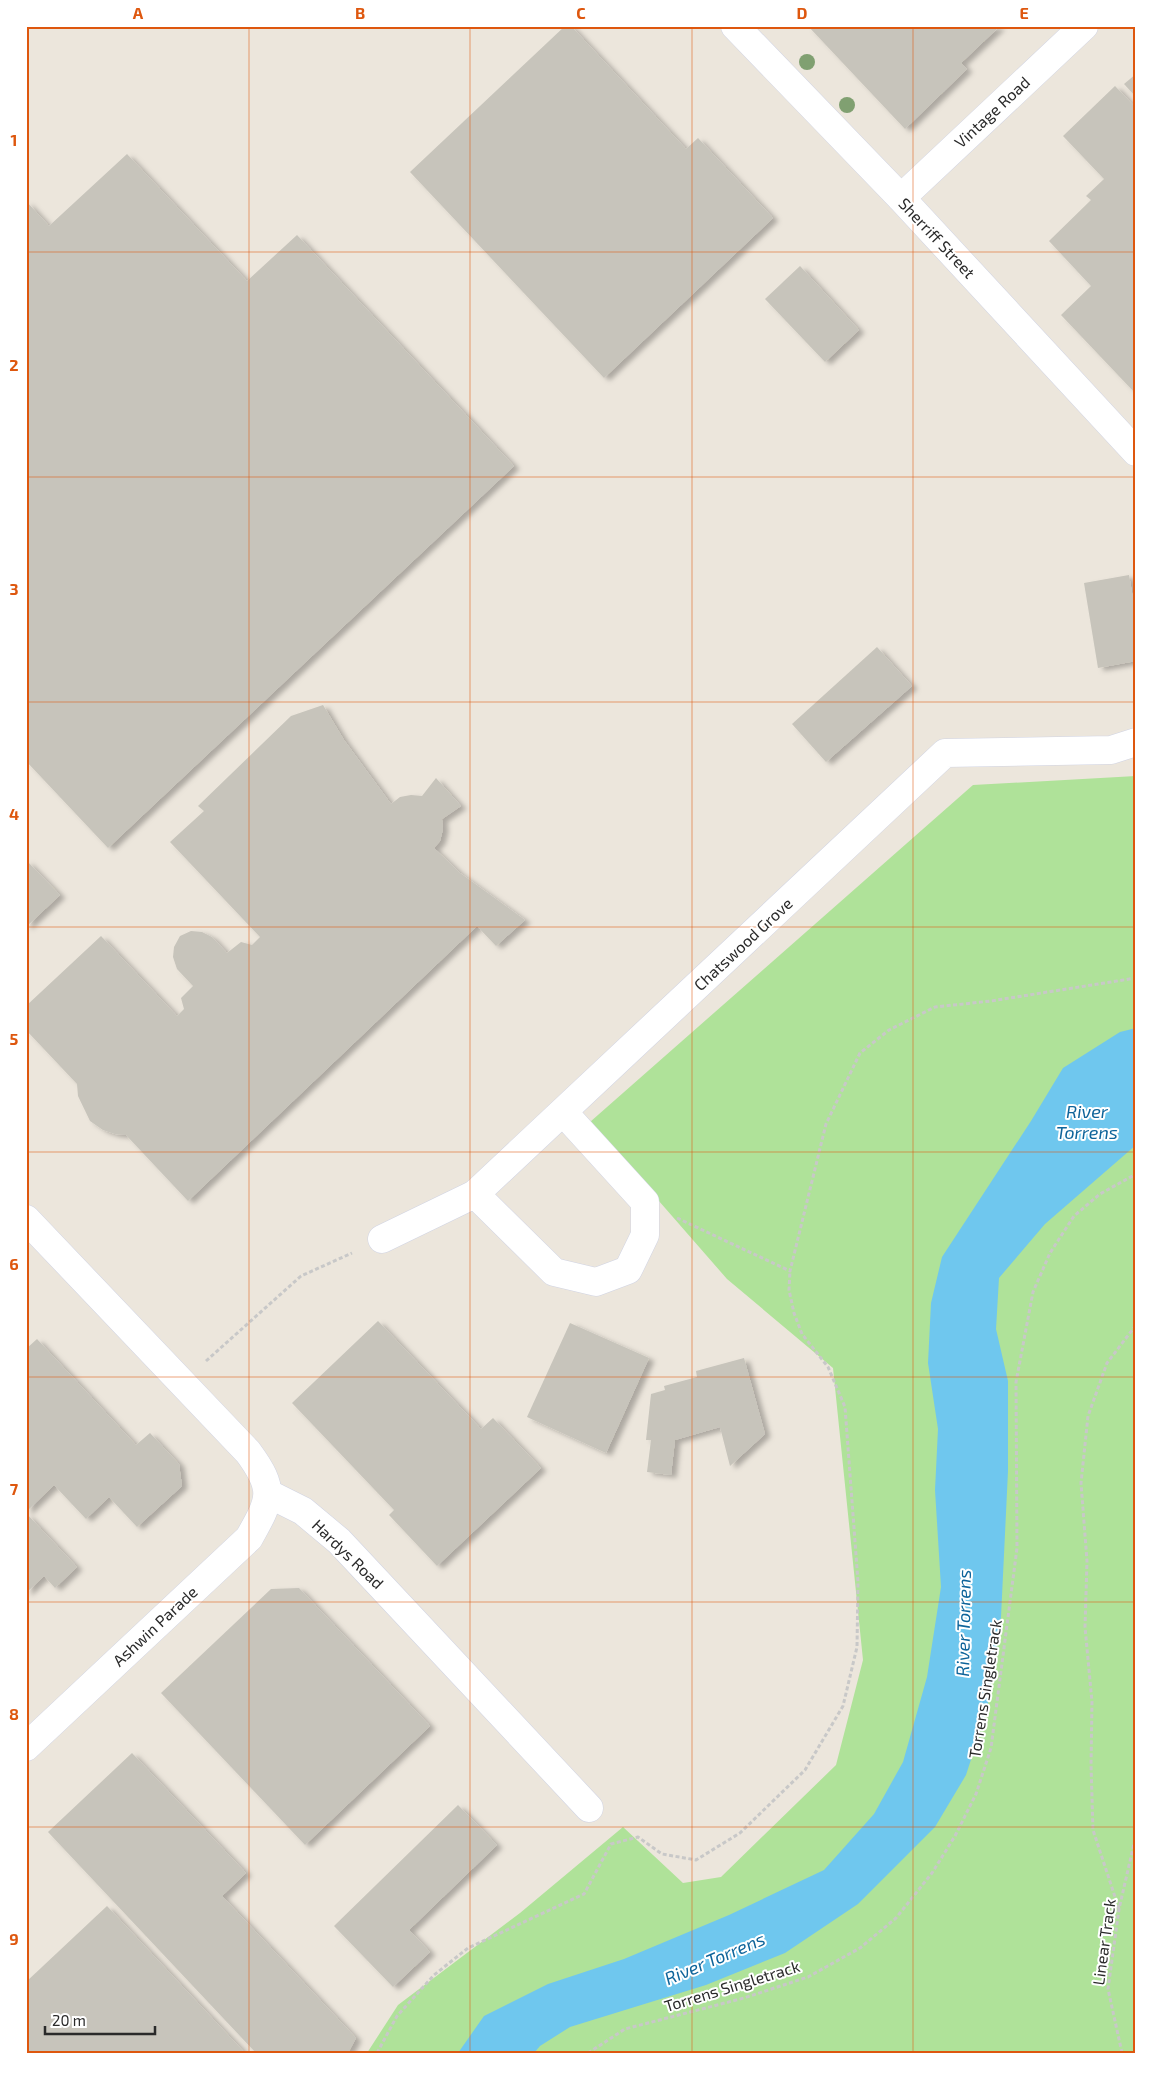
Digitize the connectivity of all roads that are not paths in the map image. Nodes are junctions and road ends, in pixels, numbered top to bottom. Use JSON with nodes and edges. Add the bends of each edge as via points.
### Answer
{"nodes":[{"id":1,"x":735,"y":26,"type":"edge"},
{"id":2,"x":1084,"y":26,"type":"edge"},
{"id":3,"x":901,"y":198,"type":"junction"},
{"id":4,"x":1136,"y":452,"type":"edge"},
{"id":5,"x":1136,"y":742,"type":"edge"},
{"id":6,"x":564,"y":1113,"type":"junction"},
{"id":7,"x":475,"y":1194,"type":"junction"},
{"id":8,"x":26,"y":1219,"type":"edge"},
{"id":9,"x":382,"y":1239,"type":"road end"},
{"id":10,"x":269,"y":1494,"type":"junction"},
{"id":11,"x":26,"y":1747,"type":"edge"},
{"id":12,"x":589,"y":1808,"type":"dead end"}],
"edges":[{"from":1,"to":3,"type":"street","name":"Sherriff Street"},
{"from":2,"to":3,"type":"street","name":"Vintage Road"},
{"from":3,"to":4,"type":"street","name":"Sherriff Street"},
{"from":5,"to":6,"type":"street","name":"Chatswood Grove","via":[[1111,750],[945,753]]},
{"from":6,"to":7,"type":"street","name":"Chatswood Grove"},
{"from":6,"to":7,"type":"street","via":[[645,1202],[645,1235],[628,1270],[596,1282],[554,1272]]},
{"from":7,"to":9,"type":"street","name":"Chatswood Grove"},
{"from":8,"to":10,"type":"street","via":[[248,1452],[262,1471]]},
{"from":10,"to":11,"type":"street","name":"Ashwin Parade","via":[[249,1538]]},
{"from":10,"to":12,"type":"street","name":"Hardys Road","via":[[303,1510],[339,1541]]}]}
